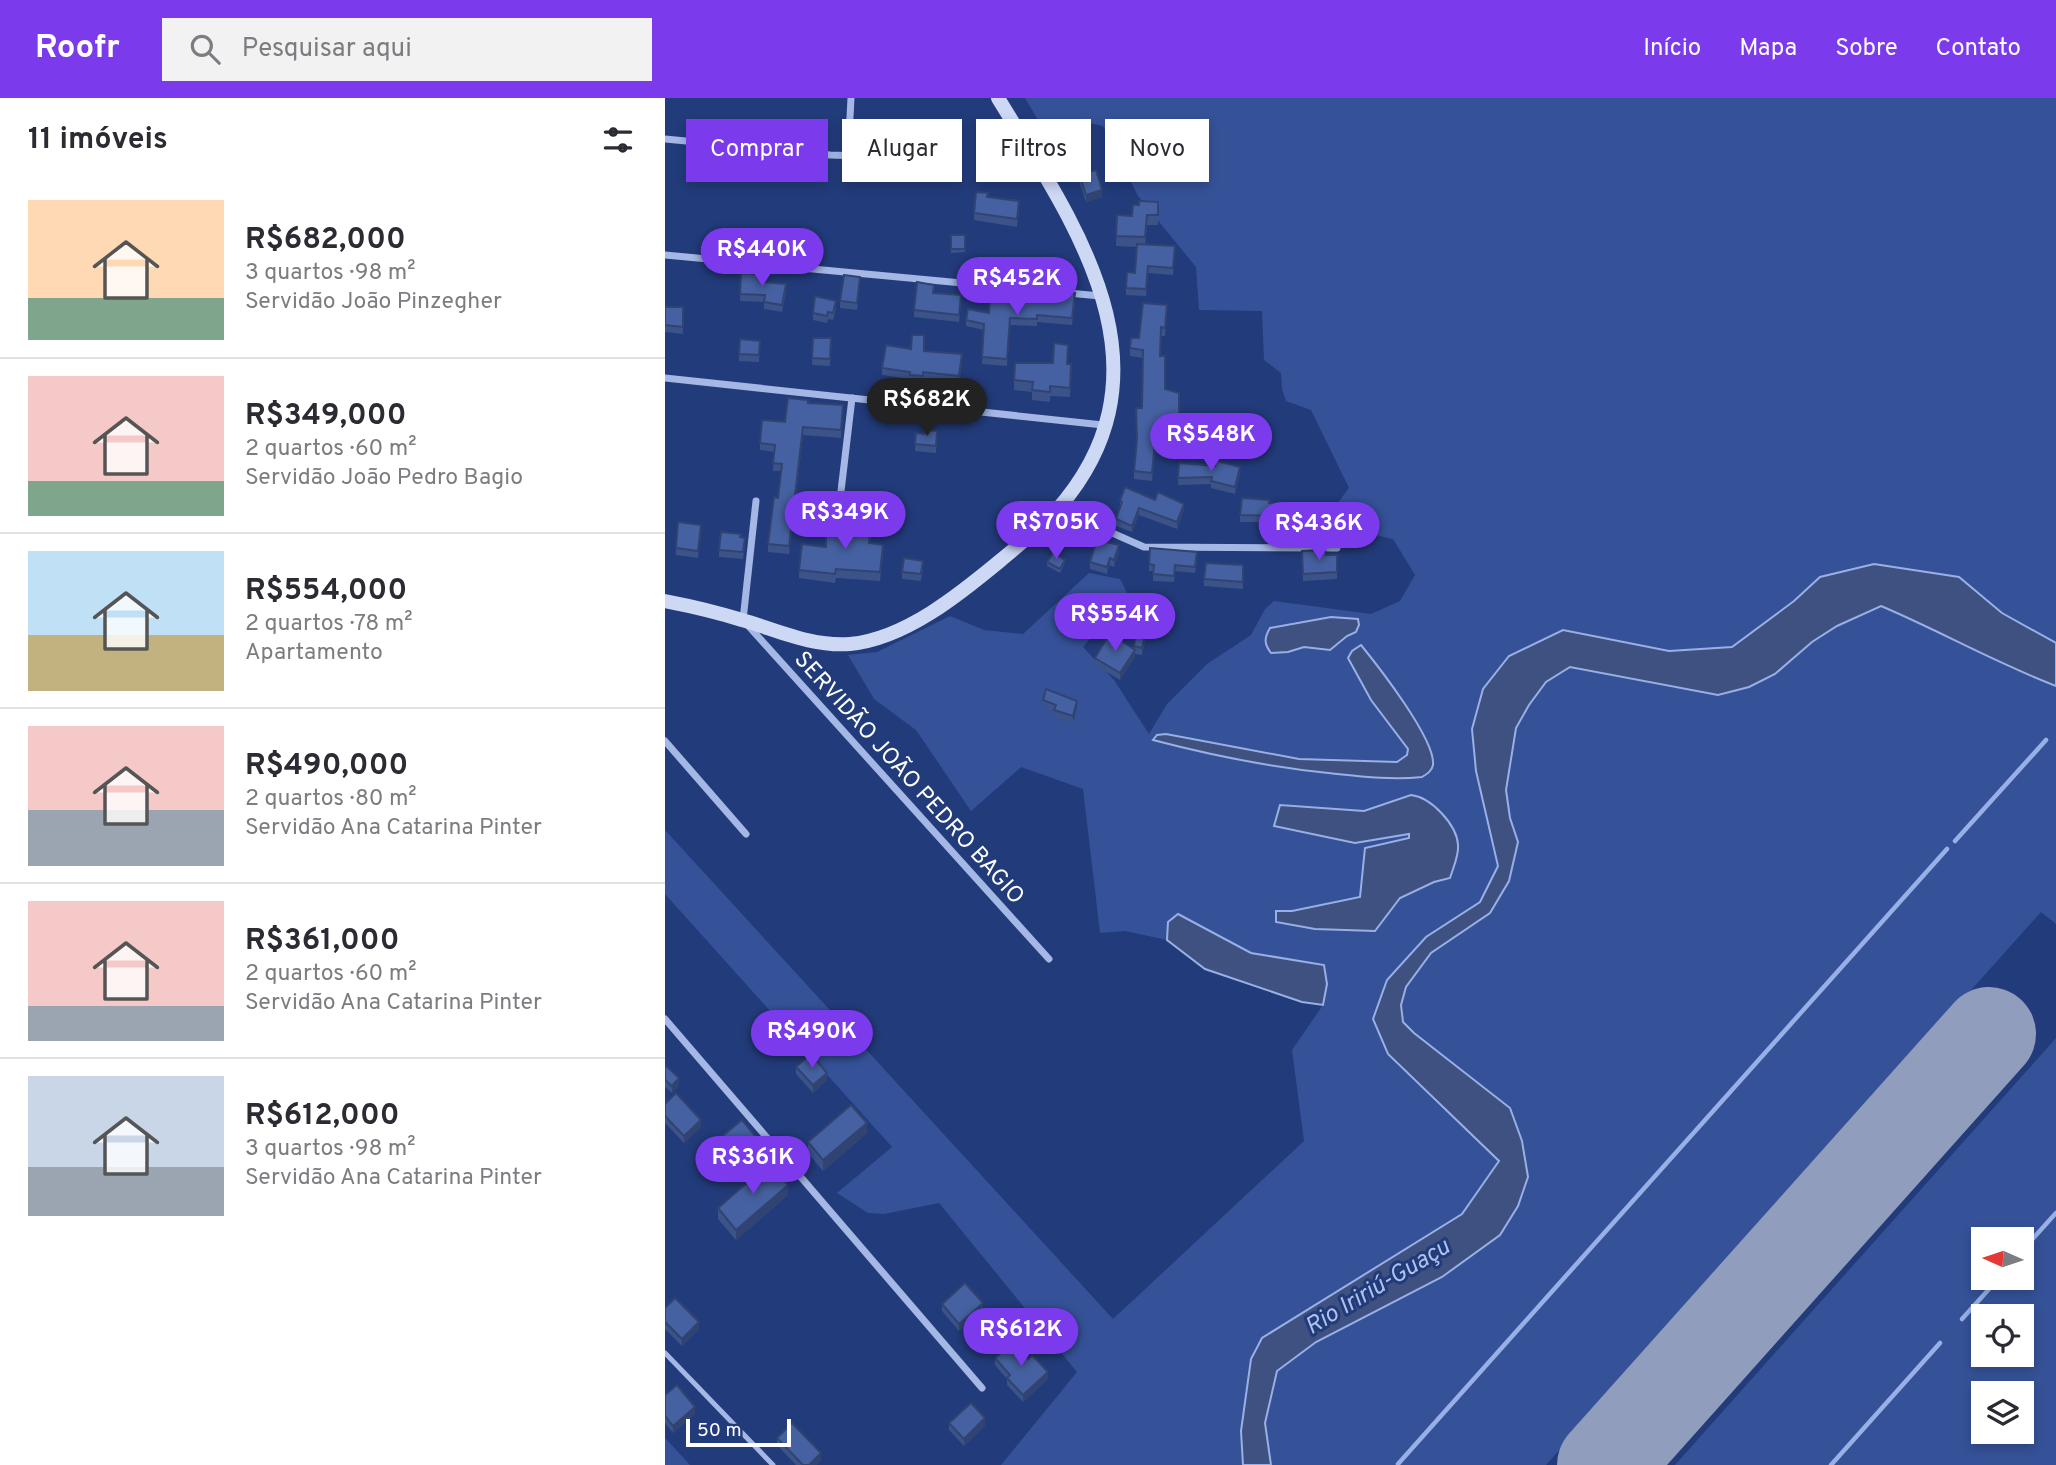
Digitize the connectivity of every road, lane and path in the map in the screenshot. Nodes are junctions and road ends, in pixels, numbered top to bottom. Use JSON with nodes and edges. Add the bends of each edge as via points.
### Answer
{"nodes":[{"id":1,"x":851,"y":98,"type":"edge"},
{"id":2,"x":998,"y":98,"type":"edge"},
{"id":3,"x":850,"y":119,"type":"edge"},
{"id":4,"x":665,"y":139,"type":"edge"},
{"id":5,"x":842,"y":154,"type":"edge"},
{"id":6,"x":665,"y":255,"type":"edge"},
{"id":7,"x":1103,"y":296,"type":"junction"},
{"id":8,"x":665,"y":378,"type":"edge"},
{"id":9,"x":852,"y":398,"type":"junction"},
{"id":10,"x":1106,"y":425,"type":"junction"},
{"id":11,"x":756,"y":501,"type":"dead end"},
{"id":12,"x":839,"y":508,"type":"dead end"},
{"id":13,"x":1057,"y":509,"type":"junction"},
{"id":14,"x":1337,"y":548,"type":"dead end"},
{"id":15,"x":665,"y":601,"type":"edge"},
{"id":16,"x":743,"y":620,"type":"junction"},
{"id":17,"x":665,"y":741,"type":"edge"},
{"id":18,"x":747,"y":834,"type":"dead end"},
{"id":19,"x":1049,"y":959,"type":"dead end"},
{"id":20,"x":665,"y":1018,"type":"edge"},
{"id":21,"x":665,"y":1353,"type":"edge"},
{"id":22,"x":982,"y":1388,"type":"dead end"},
{"id":23,"x":773,"y":1465,"type":"edge"}],
"edges":[{"from":1,"to":3,"type":"street"},
{"from":2,"to":7,"type":"street","via":[[1057,195]]},
{"from":4,"to":5,"type":"street"},
{"from":6,"to":7,"type":"street"},
{"from":7,"to":10,"type":"street","via":[[1114,364]]},
{"from":8,"to":9,"type":"street"},
{"from":9,"to":10,"type":"street"},
{"from":9,"to":12,"type":"street"},
{"from":10,"to":13,"type":"street","via":[[1080,478]]},
{"from":11,"to":16,"type":"street"},
{"from":13,"to":14,"type":"street","via":[[1144,547]]},
{"from":13,"to":16,"type":"street","via":[[961,592],[876,638],[828,644]]},
{"from":15,"to":16,"type":"street"},
{"from":16,"to":19,"type":"street","name":"SERVIDÃO JOÃO PEDRO BAGIO"},
{"from":17,"to":18,"type":"street"},
{"from":20,"to":22,"type":"street"},
{"from":21,"to":23,"type":"lane"}]}
